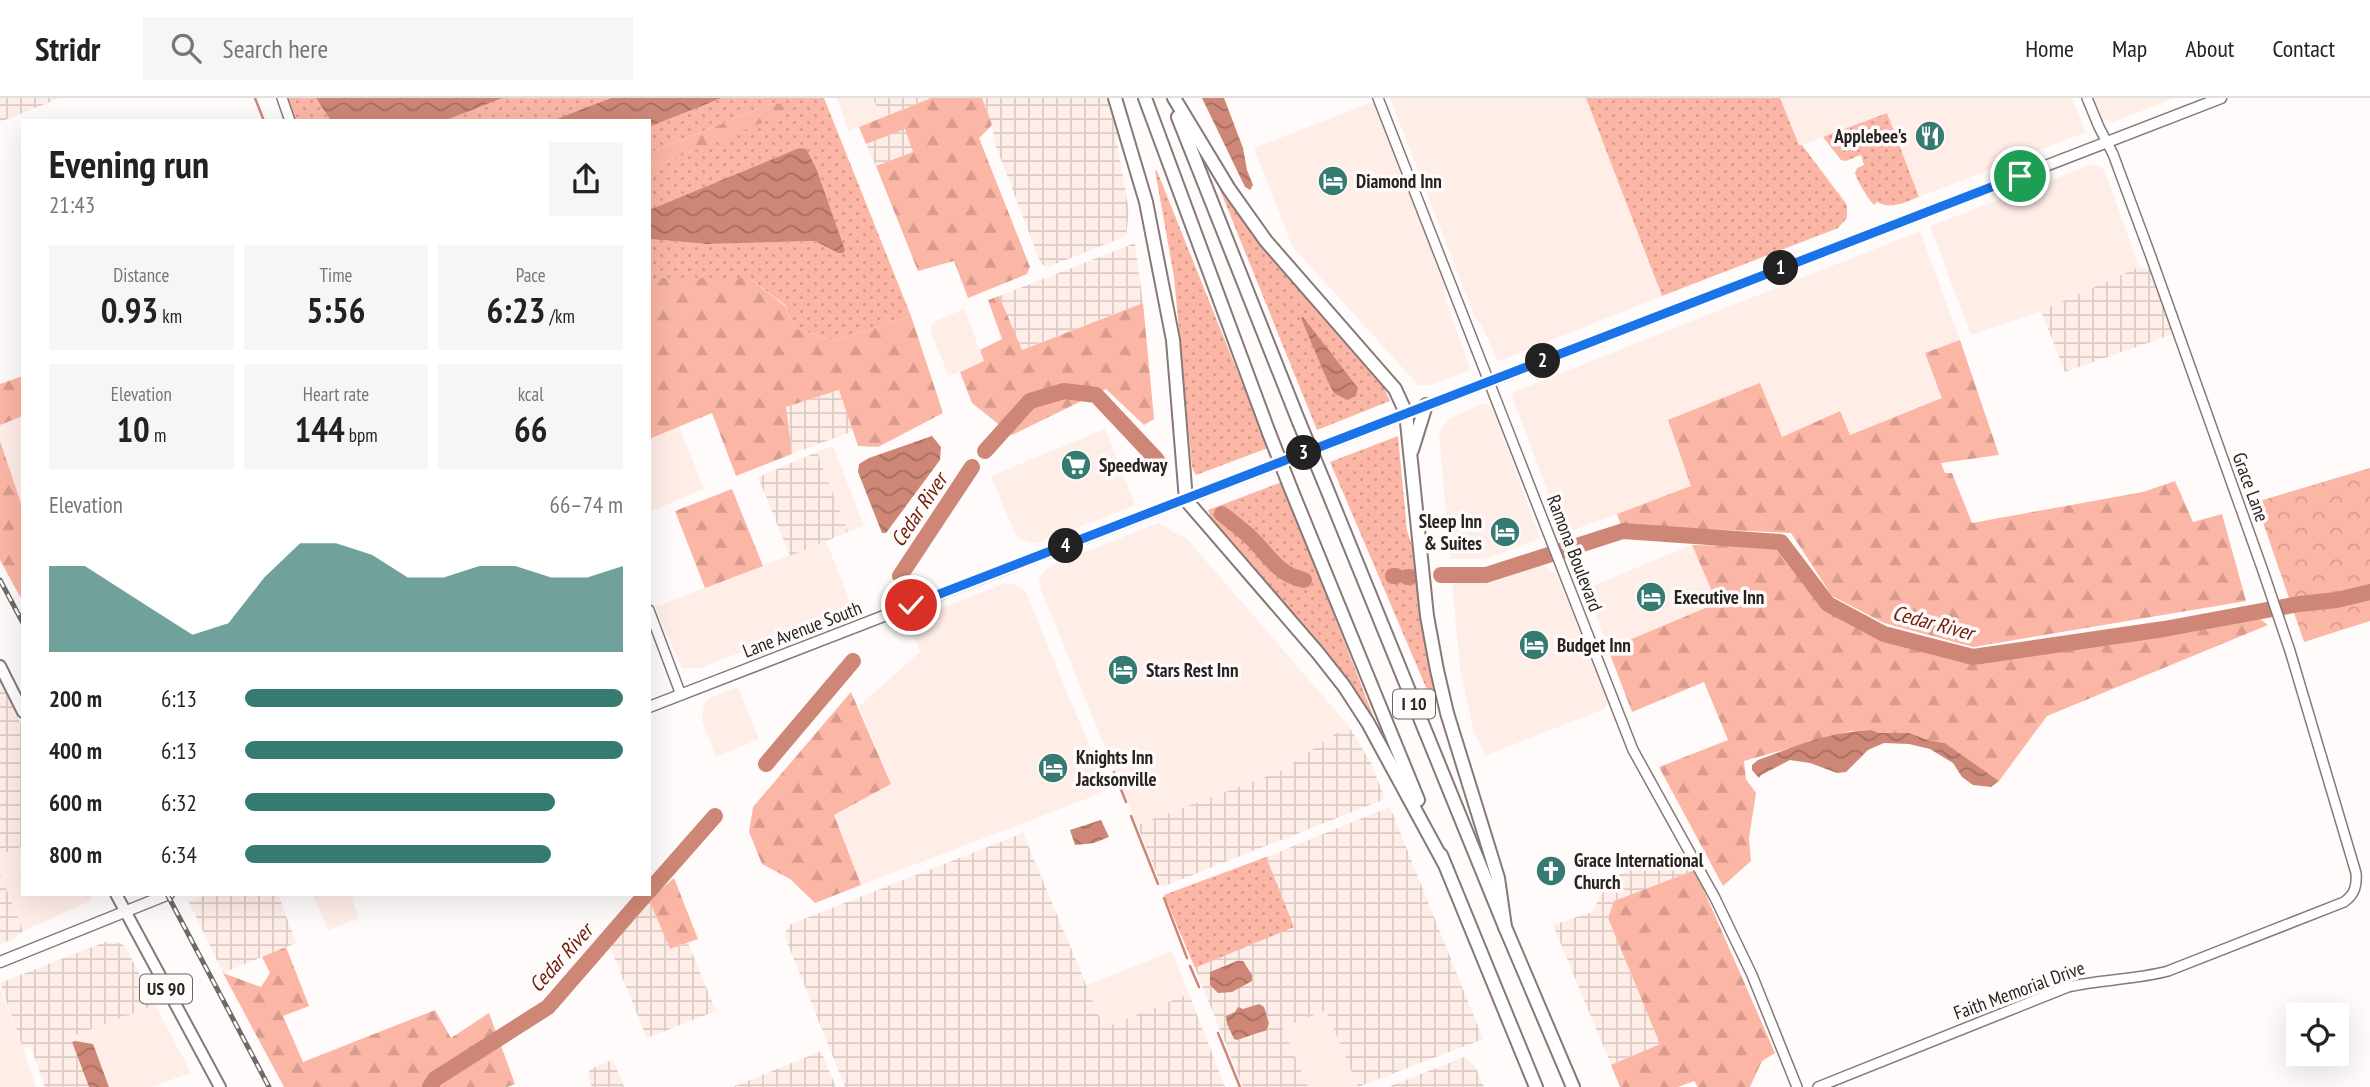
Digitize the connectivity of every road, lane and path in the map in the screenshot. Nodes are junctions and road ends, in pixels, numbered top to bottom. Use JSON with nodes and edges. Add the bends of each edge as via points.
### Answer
{"nodes":[{"id":1,"x":282,"y":98,"type":"edge"},
{"id":2,"x":1115,"y":98,"type":"edge"},
{"id":3,"x":1145,"y":98,"type":"edge"},
{"id":4,"x":1173,"y":98,"type":"edge"},
{"id":5,"x":1378,"y":98,"type":"edge"},
{"id":6,"x":2087,"y":98,"type":"edge"},
{"id":7,"x":2221,"y":98,"type":"edge"},
{"id":8,"x":289,"y":119,"type":"edge"},
{"id":9,"x":2108,"y":142,"type":"junction"},
{"id":10,"x":1491,"y":382,"type":"junction"},
{"id":11,"x":1426,"y":405,"type":"junction"},
{"id":12,"x":1406,"y":413,"type":"junction"},
{"id":13,"x":1411,"y":454,"type":"junction"},
{"id":14,"x":1186,"y":500,"type":"junction"},
{"id":15,"x":651,"y":615,"type":"edge"},
{"id":16,"x":0,"y":666,"type":"edge"},
{"id":17,"x":681,"y":695,"type":"junction"},
{"id":18,"x":651,"y":706,"type":"edge"},
{"id":19,"x":21,"y":708,"type":"edge"},
{"id":20,"x":1444,"y":863,"type":"junction"},
{"id":21,"x":117,"y":896,"type":"edge"},
{"id":22,"x":164,"y":896,"type":"edge"},
{"id":23,"x":2352,"y":896,"type":"joint"},
{"id":24,"x":125,"y":911,"type":"junction"},
{"id":25,"x":1505,"y":927,"type":"junction"},
{"id":26,"x":0,"y":962,"type":"edge"},
{"id":27,"x":220,"y":1087,"type":"edge"},
{"id":28,"x":1536,"y":1087,"type":"edge"},
{"id":29,"x":1573,"y":1087,"type":"edge"},
{"id":30,"x":1797,"y":1087,"type":"edge"},
{"id":31,"x":1818,"y":1087,"type":"edge"}],
"edges":[{"from":1,"to":8,"type":"street"},
{"from":2,"to":14,"type":"highway","via":[[1146,202],[1173,340]]},
{"from":3,"to":20,"type":"highway","number":"I 10","bridge":true,"via":[[1269,433]]},
{"from":4,"to":12,"type":"highway","via":[[1253,225],[1395,389]]},
{"from":4,"to":25,"type":"highway","number":"I 10","bridge":true},
{"from":5,"to":10,"type":"street","name":"Ramona Boulevard"},
{"from":6,"to":9,"type":"street","name":"Grace Lane"},
{"from":7,"to":9,"type":"main road","name":"Lane Avenue South"},
{"from":9,"to":10,"type":"main road","name":"Lane Avenue South"},
{"from":9,"to":23,"type":"street","name":"Grace Lane","via":[[2282,627],[2356,873]]},
{"from":10,"to":11,"type":"main road","name":"Lane Avenue South"},
{"from":10,"to":30,"type":"street","name":"Ramona Boulevard","via":[[1633,750],[1715,898]]},
{"from":11,"to":12,"type":"main road","name":"Lane Avenue South"},
{"from":11,"to":13,"type":"highway"},
{"from":12,"to":13,"type":"highway"},
{"from":12,"to":14,"type":"main road","name":"Lane Avenue South"},
{"from":13,"to":25,"type":"highway","via":[[1437,670],[1498,878]]},
{"from":14,"to":17,"type":"main road","name":"Lane Avenue South"},
{"from":14,"to":20,"type":"highway","via":[[1344,686]]},
{"from":15,"to":17,"type":"street"},
{"from":16,"to":19,"type":"main road"},
{"from":17,"to":18,"type":"main road","name":"Lane Avenue South"},
{"from":20,"to":28,"type":"highway","number":"I 10"},
{"from":21,"to":24,"type":"main road","number":"US 90"},
{"from":22,"to":24,"type":"main road"},
{"from":23,"to":31,"type":"street","name":"Faith Memorial Drive","via":[[2168,971],[2094,981],[2041,997]]},
{"from":24,"to":26,"type":"main road"},
{"from":24,"to":27,"type":"main road","number":"US 90"},
{"from":25,"to":29,"type":"highway","number":"I 10"}]}
